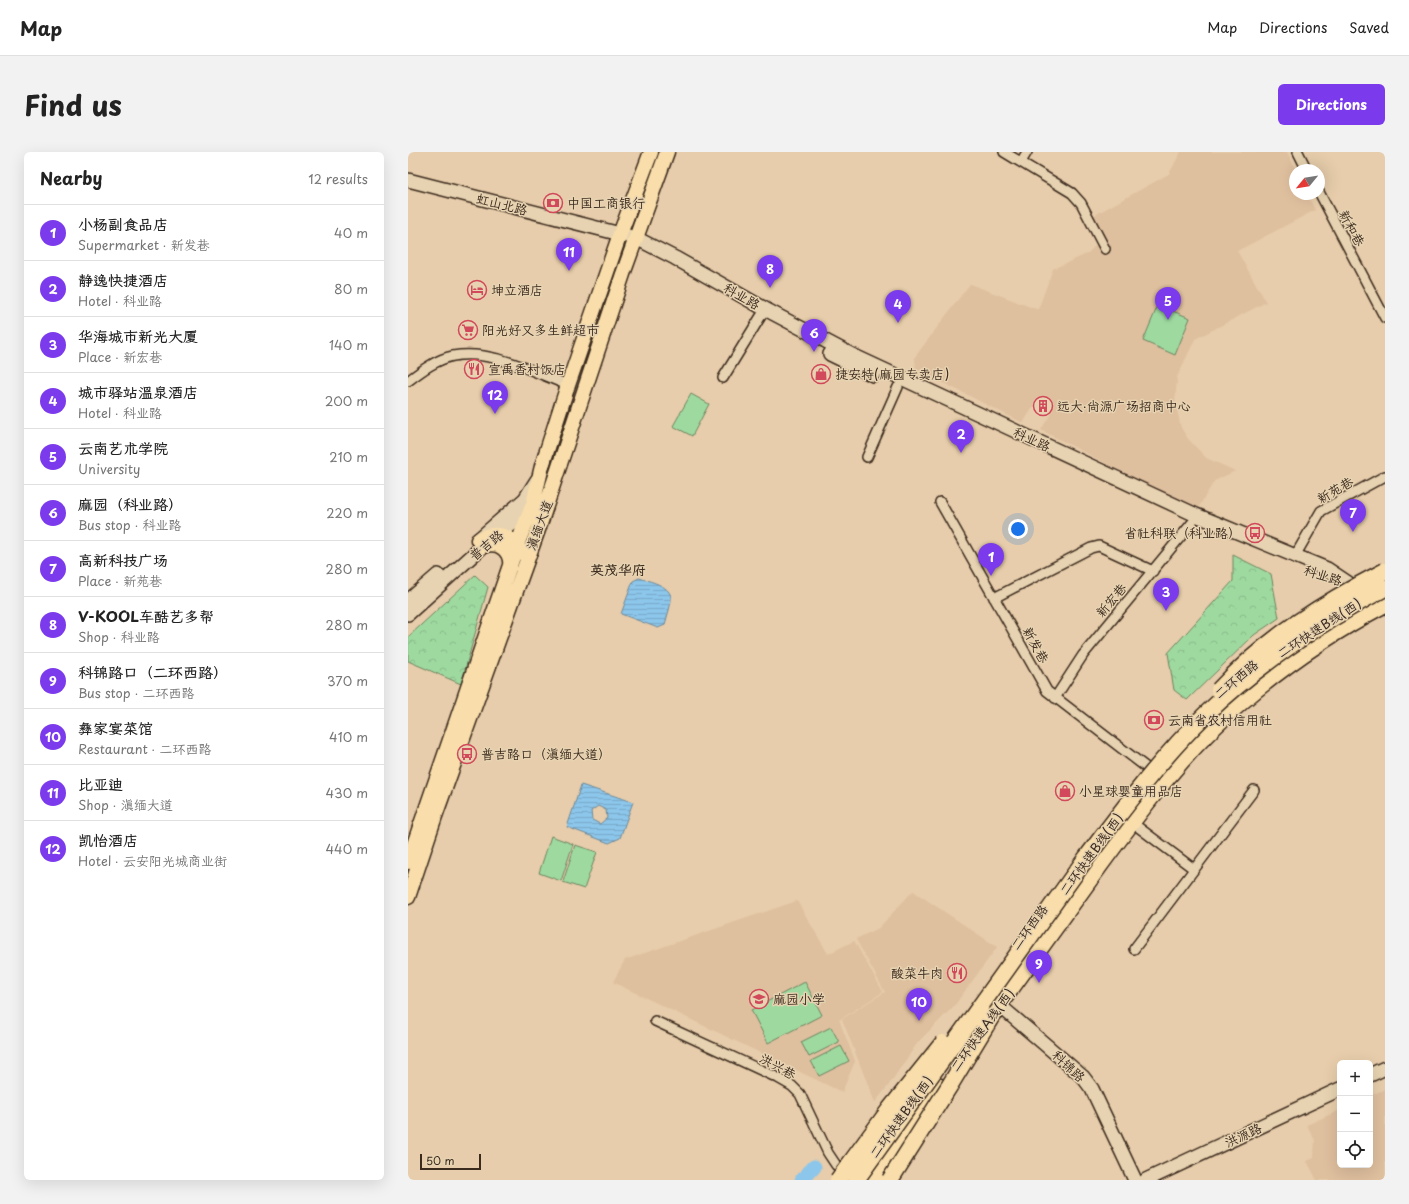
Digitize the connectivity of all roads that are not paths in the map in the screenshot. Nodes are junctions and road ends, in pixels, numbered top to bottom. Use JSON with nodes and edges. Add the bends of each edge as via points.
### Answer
{"nodes":[{"id":1,"x":651,"y":152,"type":"edge"},
{"id":2,"x":667,"y":152,"type":"edge"},
{"id":3,"x":1004,"y":152,"type":"edge"},
{"id":4,"x":1027,"y":152,"type":"edge"},
{"id":5,"x":1298,"y":152,"type":"edge"},
{"id":6,"x":1021,"y":162,"type":"junction"},
{"id":7,"x":1305,"y":164,"type":"edge"},
{"id":8,"x":408,"y":180,"type":"edge"},
{"id":9,"x":1323,"y":200,"type":"edge"},
{"id":10,"x":620,"y":234,"type":"junction"},
{"id":11,"x":635,"y":242,"type":"junction"},
{"id":12,"x":1105,"y":249,"type":"dead end"},
{"id":13,"x":761,"y":316,"type":"junction"},
{"id":14,"x":1385,"y":318,"type":"edge"},
{"id":15,"x":723,"y":378,"type":"dead end"},
{"id":16,"x":408,"y":381,"type":"edge"},
{"id":17,"x":568,"y":385,"type":"junction"},
{"id":18,"x":898,"y":387,"type":"junction"},
{"id":19,"x":867,"y":457,"type":"dead end"},
{"id":20,"x":542,"y":466,"type":"junction"},
{"id":21,"x":558,"y":471,"type":"junction"},
{"id":22,"x":1385,"y":476,"type":"edge"},
{"id":23,"x":940,"y":502,"type":"dead end"},
{"id":24,"x":533,"y":504,"type":"junction"},
{"id":25,"x":1192,"y":523,"type":"junction"},
{"id":26,"x":498,"y":535,"type":"junction"},
{"id":27,"x":481,"y":543,"type":"junction"},
{"id":28,"x":517,"y":545,"type":"junction"},
{"id":29,"x":1295,"y":556,"type":"junction"},
{"id":30,"x":1385,"y":563,"type":"edge"},
{"id":31,"x":517,"y":567,"type":"junction"},
{"id":32,"x":1153,"y":571,"type":"junction"},
{"id":33,"x":1385,"y":571,"type":"edge"},
{"id":34,"x":1385,"y":579,"type":"edge"},
{"id":35,"x":1348,"y":583,"type":"junction"},
{"id":36,"x":1385,"y":588,"type":"edge"},
{"id":37,"x":1366,"y":590,"type":"junction"},
{"id":38,"x":994,"y":598,"type":"junction"},
{"id":39,"x":1385,"y":600,"type":"edge"},
{"id":40,"x":408,"y":601,"type":"edge"},
{"id":41,"x":1385,"y":604,"type":"edge"},
{"id":42,"x":1385,"y":613,"type":"edge"},
{"id":43,"x":408,"y":614,"type":"edge"},
{"id":44,"x":1291,"y":635,"type":"junction"},
{"id":45,"x":1055,"y":698,"type":"junction"},
{"id":46,"x":1164,"y":758,"type":"junction"},
{"id":47,"x":1147,"y":768,"type":"junction"},
{"id":48,"x":1254,"y":790,"type":"dead end"},
{"id":49,"x":1138,"y":827,"type":"junction"},
{"id":50,"x":408,"y":862,"type":"edge"},
{"id":51,"x":1194,"y":869,"type":"junction"},
{"id":52,"x":408,"y":897,"type":"edge"},
{"id":53,"x":1134,"y":949,"type":"dead end"},
{"id":54,"x":998,"y":1014,"type":"junction"},
{"id":55,"x":655,"y":1021,"type":"dead end"},
{"id":56,"x":1385,"y":1068,"type":"edge"},
{"id":57,"x":1373,"y":1074,"type":"edge"},
{"id":58,"x":1337,"y":1090,"type":"edge"},
{"id":59,"x":846,"y":1177,"type":"edge"},
{"id":60,"x":830,"y":1180,"type":"edge"},
{"id":61,"x":874,"y":1180,"type":"edge"},
{"id":62,"x":883,"y":1180,"type":"edge"},
{"id":63,"x":890,"y":1180,"type":"edge"},
{"id":64,"x":1135,"y":1180,"type":"edge"},
{"id":65,"x":1146,"y":1180,"type":"edge"}],
"edges":[{"from":1,"to":10,"type":"main road","name":"滇缅大道"},
{"from":2,"to":11,"type":"main road","name":"滇缅大道"},
{"from":3,"to":6,"type":"street"},
{"from":4,"to":6,"type":"street"},
{"from":5,"to":7,"type":"street"},
{"from":6,"to":12,"type":"street","via":[[1072,193],[1081,203]]},
{"from":8,"to":10,"type":"street","name":"虹山北路"},
{"from":9,"to":14,"type":"street","name":"新和巷"},
{"from":10,"to":11,"type":"street","name":"科业路"},
{"from":10,"to":17,"type":"main road","name":"滇缅大道"},
{"from":11,"to":13,"type":"street","name":"科业路"},
{"from":11,"to":21,"type":"main road","name":"滇缅大道"},
{"from":11,"to":29,"type":"street","name":"科业路","via":[[675,258],[805,331],[880,369],[1196,515]]},
{"from":13,"to":15,"type":"street"},
{"from":13,"to":18,"type":"street","name":"科业路"},
{"from":16,"to":17,"type":"street","via":[[431,364],[452,356],[470,354],[502,360]]},
{"from":17,"to":20,"type":"main road","name":"滇缅大道"},
{"from":18,"to":19,"type":"street"},
{"from":18,"to":25,"type":"street","name":"科业路"},
{"from":20,"to":24,"type":"main road","name":"滇缅大道"},
{"from":20,"to":27,"type":"street","name":"普吉路","via":[[534,486],[524,499]]},
{"from":21,"to":24,"type":"street","name":"普吉路"},
{"from":21,"to":31,"type":"main road","name":"滇缅大道"},
{"from":22,"to":29,"type":"street","name":"新苑巷","via":[[1320,511]]},
{"from":23,"to":38,"type":"street","name":"新发巷"},
{"from":24,"to":26,"type":"street","name":"普吉路"},
{"from":24,"to":28,"type":"main road","name":"滇缅大道"},
{"from":25,"to":32,"type":"street","name":"新宏巷"},
{"from":25,"to":35,"type":"street","name":"科业路","via":[[1324,577]]},
{"from":26,"to":27,"type":"main road","via":[[488,535]]},
{"from":26,"to":28,"type":"main road","via":[[510,538]]},
{"from":27,"to":31,"type":"main road","via":[[502,547]]},
{"from":27,"to":40,"type":"street","name":"普吉路"},
{"from":27,"to":43,"type":"street","name":"普吉路"},
{"from":28,"to":31,"type":"main road","name":"滇缅大道"},
{"from":29,"to":35,"type":"street","name":"科业路","via":[[1327,569]]},
{"from":30,"to":35,"type":"street"},
{"from":31,"to":50,"type":"main road","name":"滇缅大道"},
{"from":31,"to":52,"type":"main road","name":"滇缅大道"},
{"from":32,"to":38,"type":"street","via":[[1098,546]]},
{"from":32,"to":45,"type":"street","name":"新宏巷","via":[[1083,655]]},
{"from":33,"to":46,"type":"highway","bridge":true,"via":[[1314,611],[1259,650],[1213,696]]},
{"from":34,"to":37,"type":"main road","name":"二环西路"},
{"from":35,"to":37,"type":"street"},
{"from":35,"to":44,"type":"street","via":[[1321,602]]},
{"from":36,"to":46,"type":"highway","name":"二环快速B线(西)","bridge":true,"via":[[1322,624],[1265,663],[1205,715]]},
{"from":37,"to":39,"type":"street"},
{"from":37,"to":44,"type":"main road","name":"二环西路"},
{"from":38,"to":45,"type":"street","name":"新发巷","via":[[1046,691]]},
{"from":41,"to":54,"type":"highway","name":"二环快速A线(西)","via":[[1330,636],[1280,670],[1236,706],[1195,746],[1128,828]]},
{"from":42,"to":49,"type":"main road","via":[[1320,651],[1252,702],[1196,756]]},
{"from":44,"to":47,"type":"main road","name":"二环西路","via":[[1216,695],[1179,731]]},
{"from":45,"to":47,"type":"street","name":"新发巷"},
{"from":46,"to":59,"type":"highway","name":"二环快速B线(西)","bridge":true,"via":[[1106,832],[1004,974]]},
{"from":47,"to":59,"type":"main road","name":"二环西路","via":[[1091,840]]},
{"from":48,"to":51,"type":"street"},
{"from":49,"to":51,"type":"street"},
{"from":49,"to":54,"type":"main road"},
{"from":51,"to":53,"type":"street"},
{"from":54,"to":61,"type":"highway","name":"二环快速A线(西)","bridge":true},
{"from":54,"to":62,"type":"main road"},
{"from":54,"to":63,"type":"highway","bridge":true},
{"from":54,"to":64,"type":"street","name":"科锦路","via":[[1083,1077],[1092,1089]]},
{"from":55,"to":59,"type":"street","name":"洪兴巷","via":[[792,1086],[800,1094],[828,1153]]},
{"from":56,"to":57,"type":"street"},
{"from":58,"to":65,"type":"street","name":"洪源路"},
{"from":59,"to":60,"type":"street"}]}
